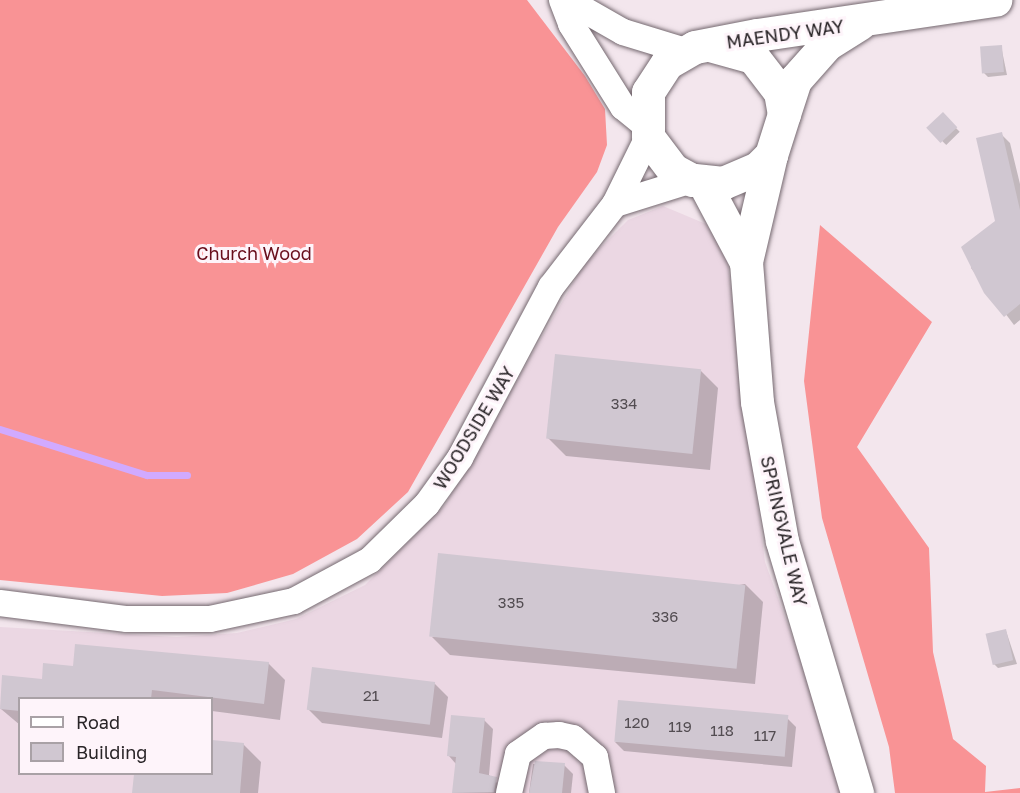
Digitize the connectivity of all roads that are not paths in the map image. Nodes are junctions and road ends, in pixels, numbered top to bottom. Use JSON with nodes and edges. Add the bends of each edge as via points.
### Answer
{"nodes":[{"id":1,"x":562,"y":0,"type":"edge"},
{"id":2,"x":567,"y":0,"type":"edge"},
{"id":3,"x":995,"y":0,"type":"edge"},
{"id":4,"x":860,"y":23,"type":"junction"},
{"id":5,"x":698,"y":48,"type":"junction"},
{"id":6,"x":784,"y":114,"type":"junction"},
{"id":7,"x":647,"y":131,"type":"junction"},
{"id":8,"x":771,"y":155,"type":"junction"},
{"id":9,"x":698,"y":182,"type":"junction"},
{"id":10,"x":615,"y":204,"type":"junction"},
{"id":11,"x":746,"y":262,"type":"junction"},
{"id":12,"x":0,"y":603,"type":"edge"},
{"id":13,"x":509,"y":793,"type":"edge"},
{"id":14,"x":602,"y":793,"type":"edge"},
{"id":15,"x":857,"y":793,"type":"edge"}],
"edges":[{"from":1,"to":7,"type":"street","via":[[623,107]]},
{"from":2,"to":5,"type":"street","name":"MAENDY WAY","via":[[622,32]]},
{"from":3,"to":4,"type":"street","name":"MAENDY WAY"},
{"from":4,"to":5,"type":"street","name":"MAENDY WAY"},
{"from":4,"to":6,"type":"street","name":"MAENDY WAY","via":[[827,44],[795,80]]},
{"from":5,"to":6,"type":"street","name":"MAENDY WAY","via":[[753,57],[780,92]]},
{"from":5,"to":7,"type":"street","via":[[656,76],[645,108]]},
{"from":6,"to":8,"type":"street","name":"MAENDY WAY"},
{"from":7,"to":9,"type":"street","via":[[658,156]]},
{"from":7,"to":10,"type":"street","name":"WOODSIDE WAY"},
{"from":8,"to":9,"type":"street","via":[[741,178]]},
{"from":8,"to":11,"type":"street","name":"SPRINGVALE WAY"},
{"from":9,"to":10,"type":"street"},
{"from":9,"to":11,"type":"street","name":"SPRINGVALE WAY"},
{"from":10,"to":12,"type":"street","name":"WOODSIDE WAY","via":[[551,287],[494,402],[427,504],[384,548],[338,581],[294,601],[210,619],[127,619]]},
{"from":11,"to":15,"type":"street","name":"SPRINGVALE WAY","via":[[750,347],[778,519]]},
{"from":13,"to":14,"type":"street","via":[[518,754],[538,739],[559,735],[573,738],[595,757]]}]}
